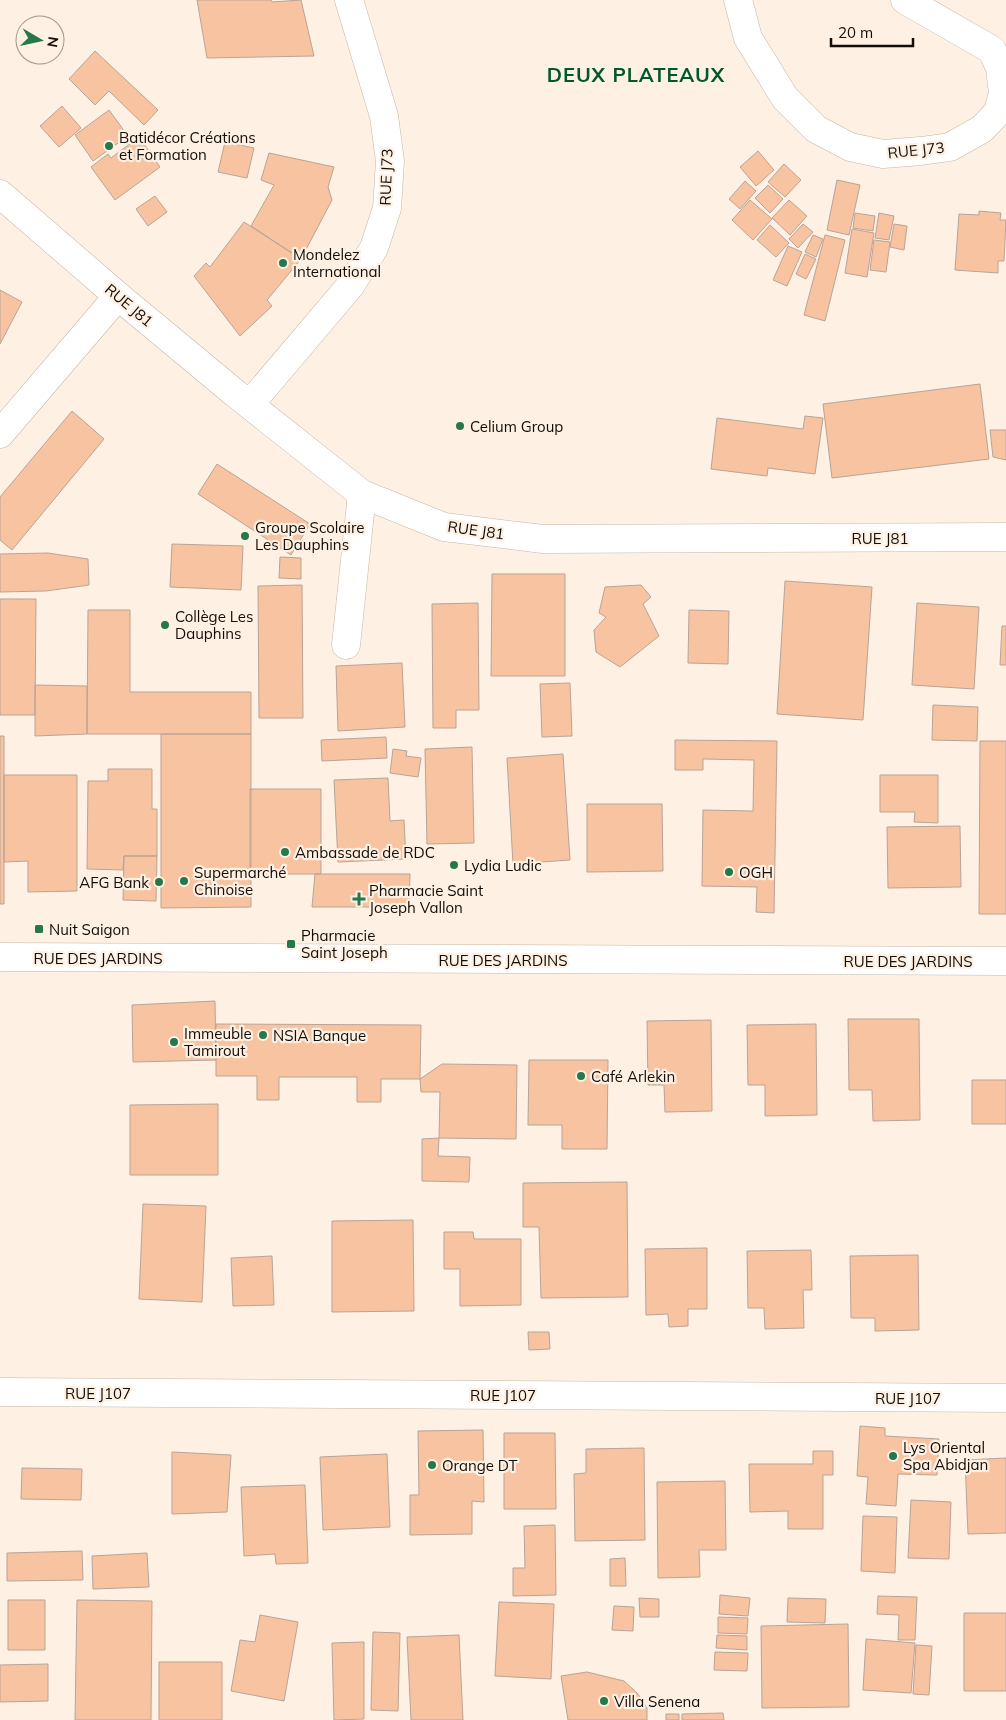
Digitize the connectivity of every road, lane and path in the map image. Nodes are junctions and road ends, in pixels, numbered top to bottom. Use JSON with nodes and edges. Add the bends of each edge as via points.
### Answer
{"nodes":[{"id":1,"x":349,"y":0,"type":"edge"},
{"id":2,"x":738,"y":0,"type":"edge"},
{"id":3,"x":905,"y":0,"type":"edge"},
{"id":4,"x":0,"y":194,"type":"edge"},
{"id":5,"x":118,"y":296,"type":"junction"},
{"id":6,"x":250,"y":404,"type":"junction"},
{"id":7,"x":0,"y":434,"type":"edge"},
{"id":8,"x":362,"y":494,"type":"junction"},
{"id":9,"x":1006,"y":537,"type":"edge"},
{"id":10,"x":346,"y":645,"type":"dead end"},
{"id":11,"x":0,"y":958,"type":"edge"},
{"id":12,"x":1006,"y":961,"type":"edge"},
{"id":13,"x":0,"y":1392,"type":"edge"},
{"id":14,"x":1006,"y":1398,"type":"edge"}],
"edges":[{"from":1,"to":6,"type":"street","name":"RUE J73","via":[[384,116],[390,161],[387,208],[374,248],[350,286]]},
{"from":2,"to":3,"type":"street","name":"RUE J73","via":[[748,38],[785,98],[816,129],[850,147],[883,154],[950,147],[982,129],[998,112],[1003,93],[1000,68],[992,50]]},
{"from":4,"to":5,"type":"street","name":"RUE J81"},
{"from":5,"to":6,"type":"street","name":"RUE J81"},
{"from":5,"to":7,"type":"street"},
{"from":6,"to":8,"type":"street","name":"RUE J81"},
{"from":8,"to":9,"type":"street","name":"RUE J81","via":[[444,527],[543,539]]},
{"from":8,"to":10,"type":"street"},
{"from":11,"to":12,"type":"street","name":"RUE DES JARDINS"},
{"from":13,"to":14,"type":"street","name":"RUE J107"}]}
